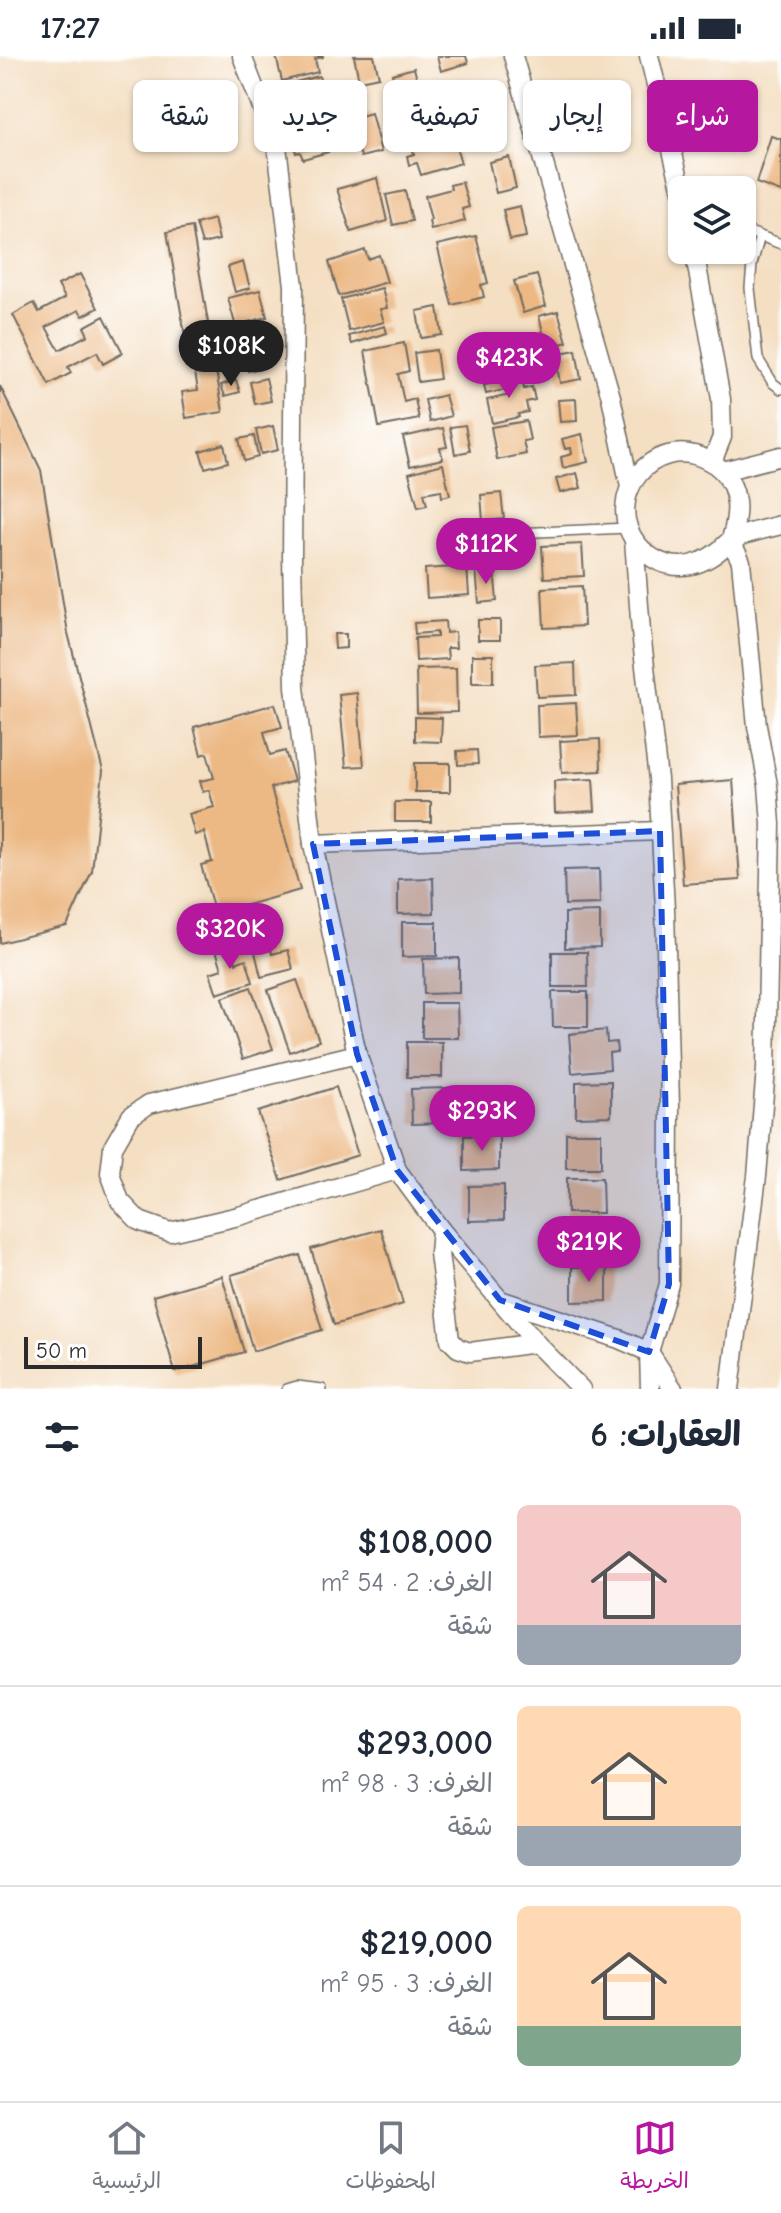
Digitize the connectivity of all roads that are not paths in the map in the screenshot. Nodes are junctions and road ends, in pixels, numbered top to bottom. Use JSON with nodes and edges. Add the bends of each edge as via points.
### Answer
{"nodes":[{"id":1,"x":242,"y":56,"type":"edge"},
{"id":2,"x":513,"y":56,"type":"edge"},
{"id":3,"x":649,"y":56,"type":"edge"},
{"id":4,"x":678,"y":176,"type":"edge"},
{"id":5,"x":756,"y":234,"type":"edge"},
{"id":6,"x":760,"y":236,"type":"junction"},
{"id":7,"x":781,"y":244,"type":"edge"},
{"id":8,"x":697,"y":264,"type":"edge"},
{"id":9,"x":781,"y":389,"type":"edge"},
{"id":10,"x":781,"y":456,"type":"edge"},
{"id":11,"x":717,"y":467,"type":"junction"},
{"id":12,"x":630,"y":487,"type":"junction"},
{"id":13,"x":781,"y":525,"type":"edge"},
{"id":14,"x":495,"y":534,"type":"dead end"},
{"id":15,"x":631,"y":534,"type":"junction"},
{"id":16,"x":731,"y":539,"type":"junction"},
{"id":17,"x":774,"y":780,"type":"edge"},
{"id":18,"x":660,"y":831,"type":"junction"},
{"id":19,"x":313,"y":844,"type":"junction"},
{"id":20,"x":357,"y":1054,"type":"junction"},
{"id":21,"x":397,"y":1170,"type":"junction"},
{"id":22,"x":441,"y":1230,"type":"junction"},
{"id":23,"x":500,"y":1300,"type":"junction"},
{"id":24,"x":536,"y":1343,"type":"junction"},
{"id":25,"x":649,"y":1352,"type":"junction"},
{"id":26,"x":287,"y":1389,"type":"edge"},
{"id":27,"x":322,"y":1389,"type":"edge"},
{"id":28,"x":581,"y":1389,"type":"edge"},
{"id":29,"x":650,"y":1389,"type":"edge"},
{"id":30,"x":673,"y":1389,"type":"edge"},
{"id":31,"x":730,"y":1389,"type":"edge"}],
"edges":[{"from":1,"to":19,"type":"street","via":[[277,146],[294,286],[295,687]]},
{"from":2,"to":12,"type":"street","via":[[611,397]]},
{"from":3,"to":4,"type":"street"},
{"from":5,"to":6,"type":"lane"},
{"from":6,"to":7,"type":"lane"},
{"from":6,"to":9,"type":"lane","via":[[750,288],[758,359]]},
{"from":8,"to":11,"type":"street","via":[[721,399]]},
{"from":10,"to":11,"type":"street"},
{"from":11,"to":12,"type":"street","via":[[700,456],[672,454],[647,465]]},
{"from":11,"to":16,"type":"street","via":[[736,498]]},
{"from":12,"to":15,"type":"street","via":[[625,514]]},
{"from":13,"to":16,"type":"street"},
{"from":14,"to":15,"type":"lane"},
{"from":15,"to":16,"type":"street","via":[[655,560],[683,566],[710,558]]},
{"from":15,"to":18,"type":"street"},
{"from":16,"to":17,"type":"street","via":[[741,562],[757,726]]},
{"from":17,"to":31,"type":"street","via":[[766,1069]]},
{"from":18,"to":19,"type":"street"},
{"from":18,"to":25,"type":"street","via":[[670,1106],[669,1284]]},
{"from":19,"to":20,"type":"street"},
{"from":20,"to":21,"type":"street"},
{"from":20,"to":21,"type":"street","via":[[149,1104],[131,1116],[113,1147],[110,1173],[120,1201],[139,1221],[170,1232]]},
{"from":21,"to":22,"type":"street"},
{"from":22,"to":23,"type":"street"},
{"from":22,"to":24,"type":"street","via":[[450,1340],[470,1352]]},
{"from":23,"to":24,"type":"street"},
{"from":23,"to":25,"type":"street"},
{"from":24,"to":28,"type":"street"},
{"from":25,"to":29,"type":"street"},
{"from":25,"to":30,"type":"street"},
{"from":26,"to":27,"type":"lane"}]}
